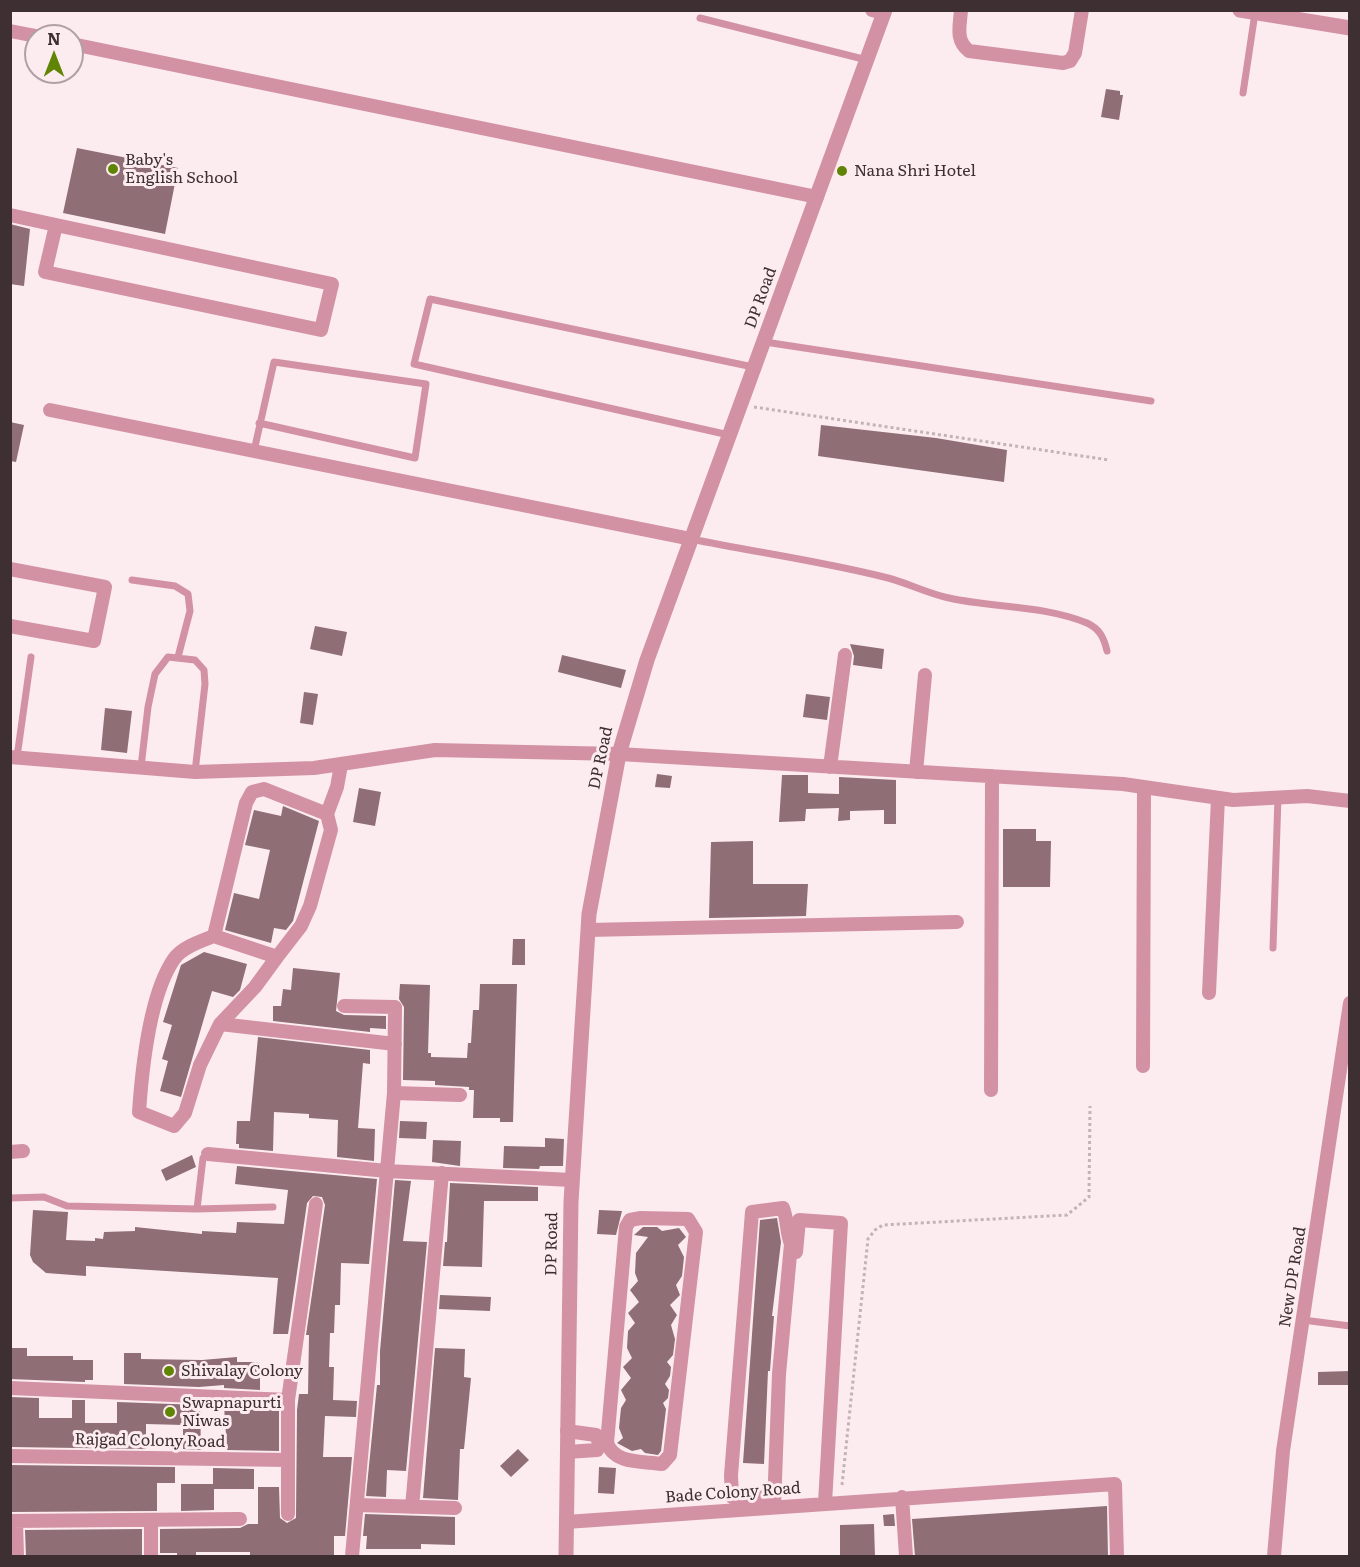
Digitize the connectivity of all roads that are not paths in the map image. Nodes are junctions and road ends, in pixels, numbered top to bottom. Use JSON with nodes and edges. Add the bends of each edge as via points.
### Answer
{"nodes":[{"id":1,"x":961,"y":10,"type":"edge"},
{"id":2,"x":1082,"y":10,"type":"edge"},
{"id":3,"x":880,"y":11,"type":"edge"},
{"id":4,"x":1247,"y":12,"type":"edge"},
{"id":5,"x":700,"y":18,"type":"dead end"},
{"id":6,"x":1350,"y":28,"type":"edge"},
{"id":7,"x":84,"y":46,"type":"edge"},
{"id":8,"x":867,"y":60,"type":"junction"},
{"id":9,"x":1243,"y":93,"type":"dead end"},
{"id":10,"x":817,"y":196,"type":"junction"},
{"id":11,"x":10,"y":215,"type":"edge"},
{"id":12,"x":56,"y":225,"type":"junction"},
{"id":13,"x":765,"y":342,"type":"junction"},
{"id":14,"x":754,"y":367,"type":"junction"},
{"id":15,"x":1151,"y":401,"type":"dead end"},
{"id":16,"x":50,"y":410,"type":"dead end"},
{"id":17,"x":260,"y":423,"type":"junction"},
{"id":18,"x":729,"y":435,"type":"junction"},
{"id":19,"x":254,"y":451,"type":"junction"},
{"id":20,"x":691,"y":539,"type":"junction"},
{"id":21,"x":10,"y":569,"type":"edge"},
{"id":22,"x":132,"y":580,"type":"dead end"},
{"id":23,"x":10,"y":626,"type":"edge"},
{"id":24,"x":1107,"y":651,"type":"dead end"},
{"id":25,"x":845,"y":655,"type":"dead end"},
{"id":26,"x":31,"y":657,"type":"dead end"},
{"id":27,"x":178,"y":657,"type":"junction"},
{"id":28,"x":925,"y":675,"type":"dead end"},
{"id":29,"x":620,"y":754,"type":"junction"},
{"id":30,"x":14,"y":757,"type":"edge"},
{"id":31,"x":341,"y":765,"type":"junction"},
{"id":32,"x":141,"y":767,"type":"junction"},
{"id":33,"x":830,"y":767,"type":"junction"},
{"id":34,"x":195,"y":772,"type":"junction"},
{"id":35,"x":916,"y":772,"type":"junction"},
{"id":36,"x":992,"y":776,"type":"junction"},
{"id":37,"x":1144,"y":787,"type":"junction"},
{"id":38,"x":1278,"y":797,"type":"junction"},
{"id":39,"x":1218,"y":798,"type":"junction"},
{"id":40,"x":1350,"y":801,"type":"edge"},
{"id":41,"x":327,"y":814,"type":"junction"},
{"id":42,"x":957,"y":922,"type":"dead end"},
{"id":43,"x":588,"y":930,"type":"junction"},
{"id":44,"x":214,"y":936,"type":"junction"},
{"id":45,"x":1272,"y":948,"type":"dead end"},
{"id":46,"x":277,"y":957,"type":"junction"},
{"id":47,"x":1209,"y":993,"type":"dead end"},
{"id":48,"x":1350,"y":1003,"type":"edge"},
{"id":49,"x":344,"y":1006,"type":"dead end"},
{"id":50,"x":220,"y":1024,"type":"junction"},
{"id":51,"x":1348,"y":1037,"type":"edge"},
{"id":52,"x":395,"y":1044,"type":"junction"},
{"id":53,"x":1143,"y":1066,"type":"dead end"},
{"id":54,"x":991,"y":1090,"type":"dead end"},
{"id":55,"x":394,"y":1093,"type":"junction"},
{"id":56,"x":460,"y":1095,"type":"dead end"},
{"id":57,"x":208,"y":1154,"type":"joint"},
{"id":58,"x":387,"y":1170,"type":"junction"},
{"id":59,"x":442,"y":1173,"type":"junction"},
{"id":60,"x":572,"y":1180,"type":"junction"},
{"id":61,"x":10,"y":1198,"type":"edge"},
{"id":62,"x":316,"y":1204,"type":"dead end"},
{"id":63,"x":273,"y":1207,"type":"dead end"},
{"id":64,"x":197,"y":1209,"type":"junction"},
{"id":65,"x":1303,"y":1320,"type":"junction"},
{"id":66,"x":1350,"y":1326,"type":"edge"},
{"id":67,"x":10,"y":1388,"type":"edge"},
{"id":68,"x":288,"y":1400,"type":"junction"},
{"id":69,"x":567,"y":1431,"type":"junction"},
{"id":70,"x":603,"y":1443,"type":"junction"},
{"id":71,"x":567,"y":1452,"type":"junction"},
{"id":72,"x":10,"y":1456,"type":"edge"},
{"id":73,"x":288,"y":1460,"type":"junction"},
{"id":74,"x":902,"y":1497,"type":"junction"},
{"id":75,"x":825,"y":1499,"type":"junction"},
{"id":76,"x":779,"y":1501,"type":"junction"},
{"id":77,"x":357,"y":1505,"type":"junction"},
{"id":78,"x":412,"y":1507,"type":"junction"},
{"id":79,"x":455,"y":1508,"type":"dead end"},
{"id":80,"x":288,"y":1514,"type":"dead end"},
{"id":81,"x":151,"y":1520,"type":"junction"},
{"id":82,"x":240,"y":1520,"type":"dead end"},
{"id":83,"x":14,"y":1521,"type":"edge"},
{"id":84,"x":566,"y":1522,"type":"junction"},
{"id":85,"x":17,"y":1557,"type":"edge"},
{"id":86,"x":151,"y":1557,"type":"edge"},
{"id":87,"x":352,"y":1557,"type":"edge"},
{"id":88,"x":566,"y":1557,"type":"edge"},
{"id":89,"x":906,"y":1557,"type":"edge"},
{"id":90,"x":1117,"y":1557,"type":"edge"},
{"id":91,"x":1274,"y":1557,"type":"edge"}],
"edges":[{"from":1,"to":2,"type":"street","via":[[958,38],[969,51],[1063,63],[1075,53]]},
{"from":3,"to":8,"type":"street","name":"DP Road"},
{"from":4,"to":6,"type":"street"},
{"from":4,"to":9,"type":"lane"},
{"from":5,"to":8,"type":"lane"},
{"from":7,"to":10,"type":"street"},
{"from":8,"to":10,"type":"street","name":"DP Road"},
{"from":10,"to":13,"type":"street","name":"DP Road"},
{"from":11,"to":12,"type":"street"},
{"from":12,"to":12,"type":"street","via":[[332,284],[321,330],[45,272]]},
{"from":13,"to":14,"type":"street","name":"DP Road"},
{"from":13,"to":15,"type":"lane"},
{"from":14,"to":18,"type":"street","name":"DP Road"},
{"from":14,"to":18,"type":"lane","via":[[430,299],[414,364]]},
{"from":16,"to":19,"type":"street"},
{"from":17,"to":17,"type":"lane","via":[[274,362],[426,384],[415,458]]},
{"from":17,"to":19,"type":"lane"},
{"from":18,"to":20,"type":"street","name":"DP Road"},
{"from":19,"to":20,"type":"street"},
{"from":20,"to":24,"type":"lane","via":[[885,577],[946,598],[1039,610],[1098,629]]},
{"from":20,"to":29,"type":"street","name":"DP Road","via":[[647,660]]},
{"from":21,"to":23,"type":"street","via":[[105,587],[94,641]]},
{"from":22,"to":27,"type":"lane","via":[[175,586],[188,594],[190,611]]},
{"from":25,"to":33,"type":"street"},
{"from":26,"to":30,"type":"lane"},
{"from":27,"to":32,"type":"lane","via":[[168,657],[155,674]]},
{"from":27,"to":34,"type":"lane","via":[[195,660],[204,670],[206,684]]},
{"from":28,"to":35,"type":"street"},
{"from":29,"to":31,"type":"street","via":[[435,750]]},
{"from":29,"to":33,"type":"street"},
{"from":29,"to":43,"type":"street","name":"DP Road","via":[[591,891]]},
{"from":30,"to":32,"type":"street"},
{"from":31,"to":34,"type":"street"},
{"from":31,"to":41,"type":"street"},
{"from":32,"to":34,"type":"street"},
{"from":33,"to":35,"type":"street"},
{"from":35,"to":36,"type":"street"},
{"from":36,"to":37,"type":"street"},
{"from":36,"to":54,"type":"street"},
{"from":37,"to":39,"type":"street"},
{"from":37,"to":53,"type":"street"},
{"from":38,"to":39,"type":"street"},
{"from":38,"to":40,"type":"street","via":[[1307,795]]},
{"from":38,"to":45,"type":"lane"},
{"from":39,"to":47,"type":"street"},
{"from":41,"to":44,"type":"street","via":[[264,789],[252,792]]},
{"from":41,"to":46,"type":"street","via":[[331,830],[310,906],[301,926]]},
{"from":42,"to":43,"type":"street"},
{"from":43,"to":60,"type":"street","name":"DP Road"},
{"from":44,"to":46,"type":"street"},
{"from":44,"to":50,"type":"street","via":[[175,957],[159,989],[142,1070],[139,1112],[174,1126],[185,1113],[200,1065]]},
{"from":46,"to":50,"type":"street"},
{"from":48,"to":51,"type":"street","name":"New DP Road"},
{"from":49,"to":52,"type":"street","via":[[395,1007]]},
{"from":50,"to":52,"type":"street"},
{"from":51,"to":65,"type":"street","name":"New DP Road"},
{"from":52,"to":55,"type":"street"},
{"from":55,"to":56,"type":"street"},
{"from":55,"to":58,"type":"street"},
{"from":57,"to":58,"type":"street"},
{"from":57,"to":64,"type":"lane","via":[[203,1158]]},
{"from":58,"to":59,"type":"street"},
{"from":58,"to":77,"type":"street"},
{"from":59,"to":60,"type":"street"},
{"from":59,"to":78,"type":"street"},
{"from":60,"to":69,"type":"street","name":"DP Road"},
{"from":61,"to":64,"type":"lane","via":[[44,1197],[67,1206]]},
{"from":62,"to":68,"type":"street"},
{"from":63,"to":64,"type":"lane"},
{"from":65,"to":66,"type":"lane"},
{"from":65,"to":91,"type":"street","name":"New DP Road","via":[[1283,1451]]},
{"from":67,"to":68,"type":"street"},
{"from":68,"to":73,"type":"street"},
{"from":69,"to":70,"type":"street","via":[[596,1435]]},
{"from":69,"to":71,"type":"street","name":"DP Road"},
{"from":70,"to":70,"type":"street","via":[[618,1458],[662,1464],[670,1455],[696,1232],[688,1220],[641,1218],[630,1220],[626,1227]]},
{"from":70,"to":71,"type":"street","via":[[597,1450]]},
{"from":71,"to":84,"type":"street","name":"DP Road"},
{"from":72,"to":73,"type":"street","name":"Rajgad Colony Road"},
{"from":73,"to":80,"type":"street"},
{"from":74,"to":75,"type":"street","name":"Bade Colony Road","via":[[840,1502]]},
{"from":74,"to":89,"type":"street"},
{"from":74,"to":90,"type":"street","name":"Bade Colony Road","via":[[1115,1484]]},
{"from":75,"to":76,"type":"street","name":"Bade Colony Road"},
{"from":75,"to":76,"type":"street","via":[[843,1229],[841,1223],[799,1220]]},
{"from":76,"to":76,"type":"street","via":[[779,1374],[791,1244],[783,1208],[752,1212],[731,1475],[732,1497]]},
{"from":76,"to":84,"type":"street","name":"Bade Colony Road"},
{"from":77,"to":78,"type":"street"},
{"from":77,"to":87,"type":"street"},
{"from":78,"to":79,"type":"street"},
{"from":81,"to":82,"type":"street"},
{"from":81,"to":83,"type":"street"},
{"from":81,"to":86,"type":"street"},
{"from":83,"to":85,"type":"street"},
{"from":84,"to":88,"type":"street","name":"DP Road"}]}
